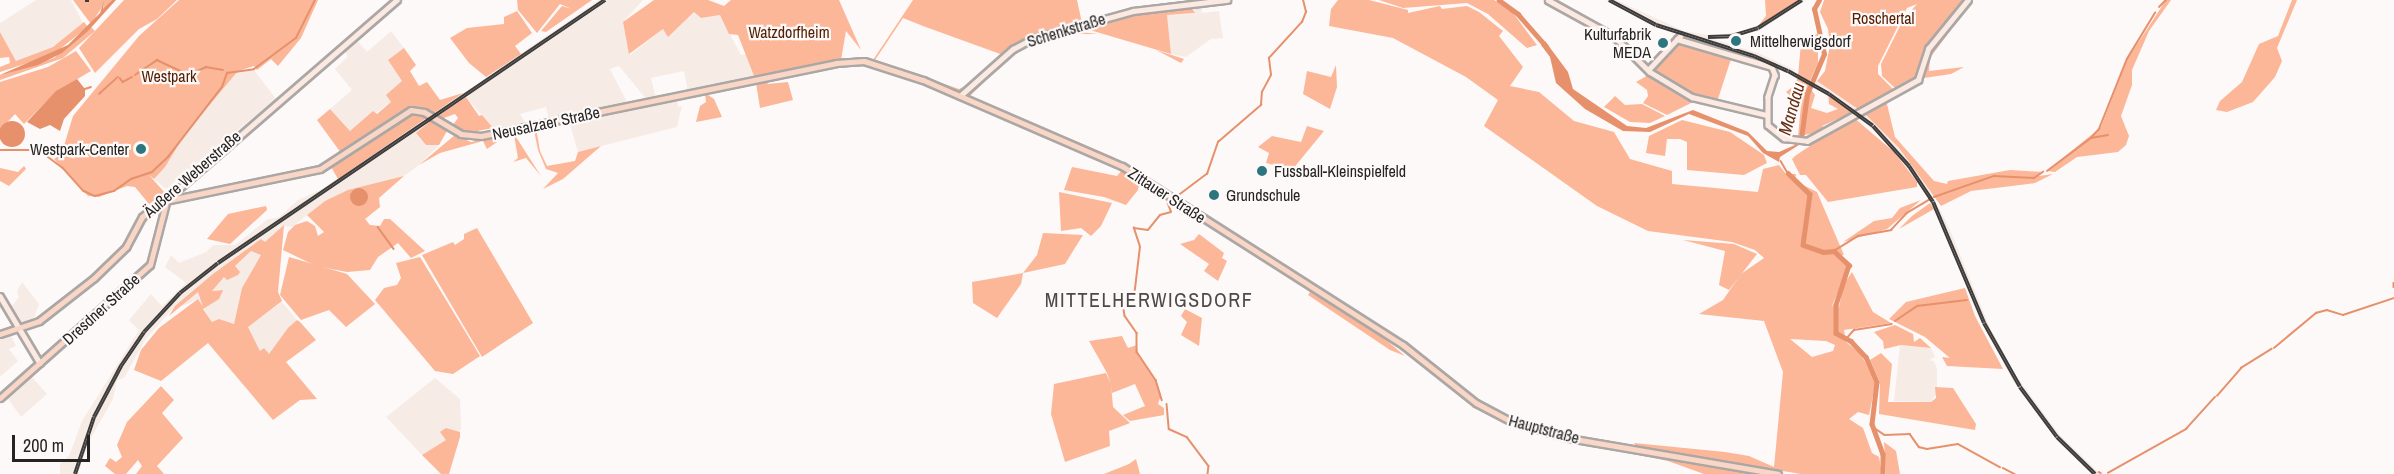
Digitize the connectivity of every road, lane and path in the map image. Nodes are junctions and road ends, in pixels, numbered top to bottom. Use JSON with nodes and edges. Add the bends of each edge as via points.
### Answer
{"nodes":[{"id":1,"x":397,"y":0,"type":"edge"},
{"id":2,"x":1227,"y":0,"type":"edge"},
{"id":3,"x":1548,"y":0,"type":"edge"},
{"id":4,"x":1968,"y":0,"type":"edge"},
{"id":5,"x":1648,"y":70,"type":"junction"},
{"id":6,"x":943,"y":88,"type":"joint"},
{"id":7,"x":960,"y":96,"type":"junction"},
{"id":8,"x":1767,"y":116,"type":"junction"},
{"id":9,"x":173,"y":196,"type":"junction"},
{"id":10,"x":160,"y":204,"type":"junction"},
{"id":11,"x":1312,"y":288,"type":"joint"},
{"id":12,"x":0,"y":296,"type":"edge"},
{"id":13,"x":18,"y":329,"type":"junction"},
{"id":14,"x":0,"y":334,"type":"edge"},
{"id":15,"x":40,"y":363,"type":"junction"},
{"id":16,"x":0,"y":398,"type":"edge"},
{"id":17,"x":1778,"y":474,"type":"edge"}],
"edges":[{"from":1,"to":9,"type":"main road","name":"Äußere Weberstraße"},
{"from":2,"to":7,"type":"main road","name":"Schenkstraße","via":[[1133,11],[1032,39],[1013,49]]},
{"from":3,"to":5,"type":"main road","via":[[1615,37]]},
{"from":4,"to":8,"type":"main road","via":[[1928,49],[1918,80],[1803,141],[1776,135]]},
{"from":5,"to":8,"type":"main road","via":[[1698,100]]},
{"from":5,"to":8,"type":"main road","via":[[1678,37],[1772,67],[1775,75]]},
{"from":6,"to":7,"type":"main road","name":"Zittauer Straße"},
{"from":6,"to":9,"type":"main road","name":"Neusalzaer Straße","via":[[892,68],[856,61],[481,136],[461,134],[414,110],[320,169]]},
{"from":7,"to":11,"type":"main road","name":"Zittauer Straße","via":[[1104,156]]},
{"from":9,"to":10,"type":"main road","name":"Dresdner Straße"},
{"from":9,"to":10,"type":"main road","name":"Äußere Weberstraße"},
{"from":10,"to":13,"type":"main road","name":"Äußere Weberstraße","via":[[142,216],[126,247],[101,272],[43,318]]},
{"from":10,"to":15,"type":"main road","name":"Dresdner Straße","via":[[150,265]]},
{"from":11,"to":17,"type":"main road","name":"Hauptstraße","via":[[1404,345],[1476,404],[1512,422],[1568,438]]},
{"from":12,"to":13,"type":"main road"},
{"from":13,"to":14,"type":"main road","name":"Äußere Weberstraße"},
{"from":13,"to":15,"type":"main road"},
{"from":15,"to":16,"type":"main road","name":"Dresdner Straße"}]}
